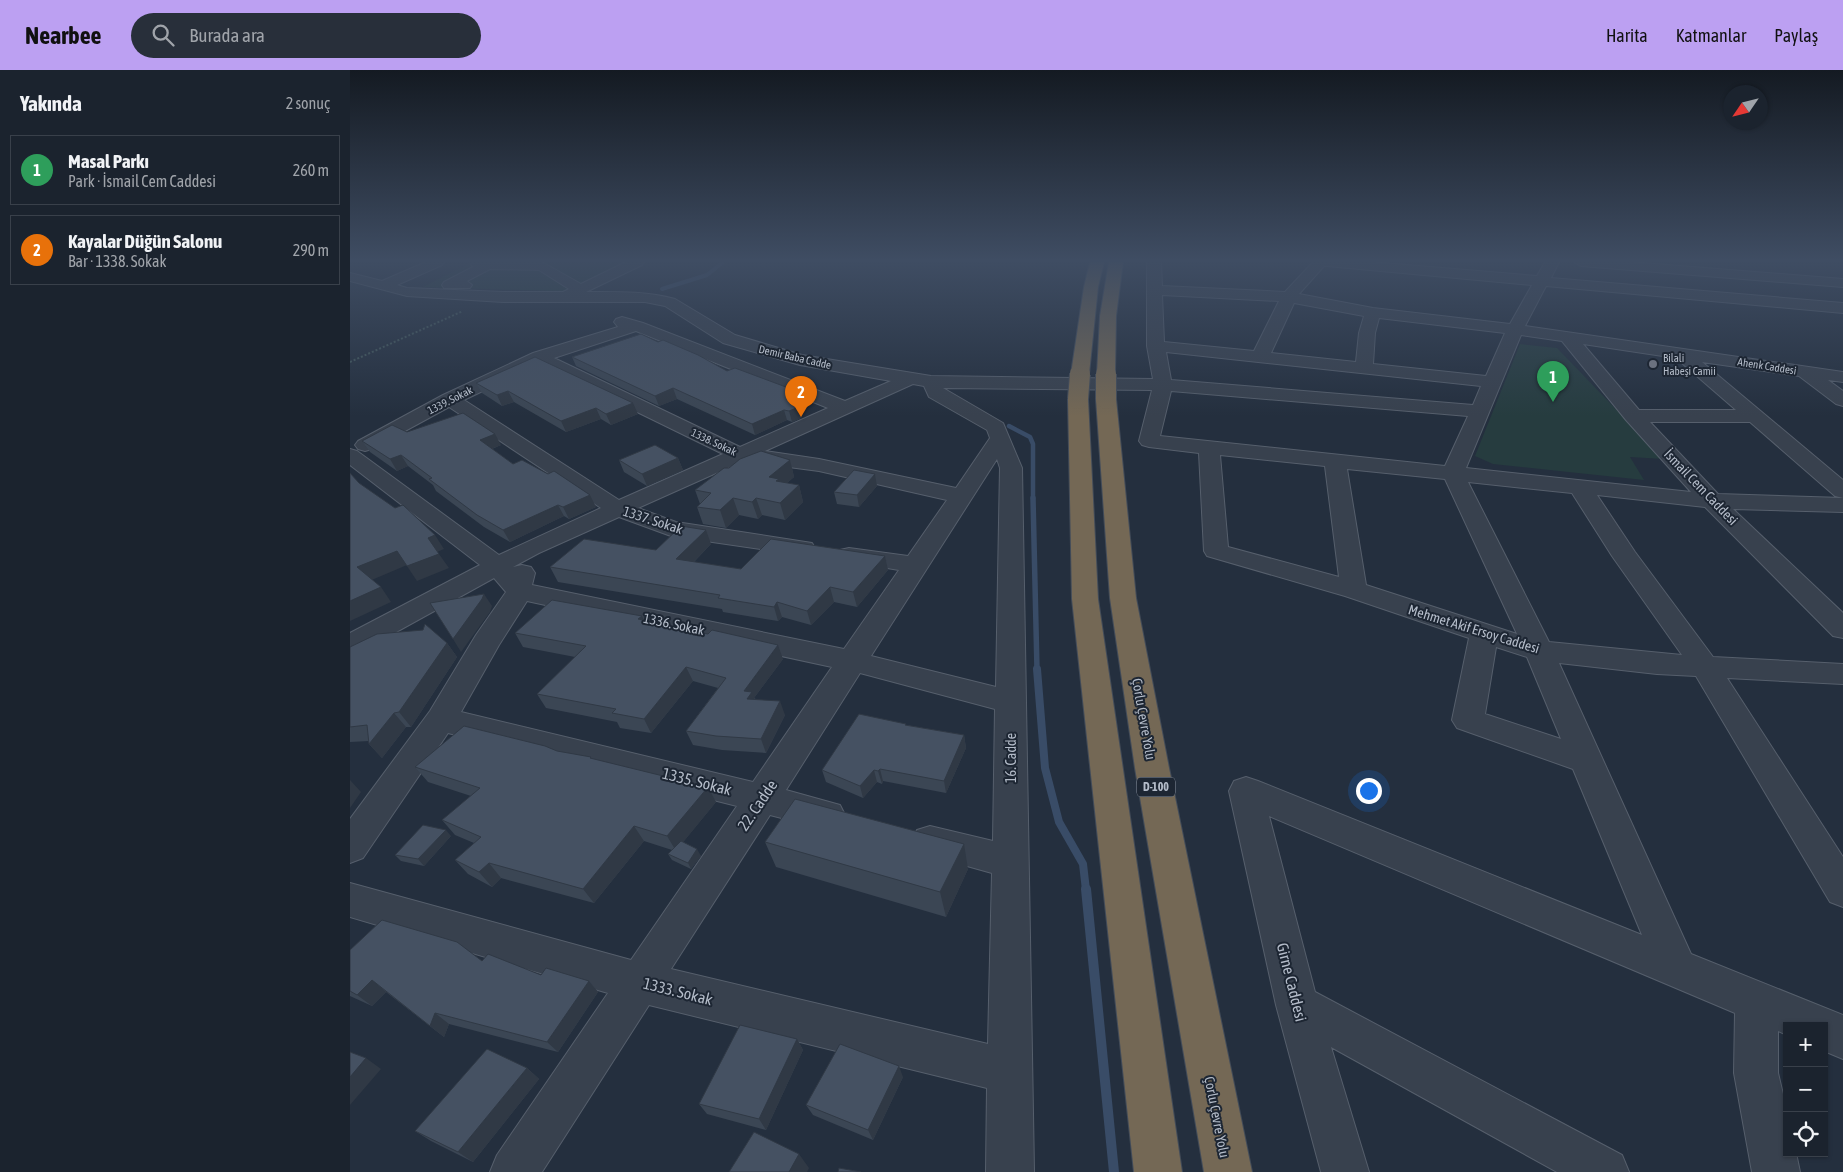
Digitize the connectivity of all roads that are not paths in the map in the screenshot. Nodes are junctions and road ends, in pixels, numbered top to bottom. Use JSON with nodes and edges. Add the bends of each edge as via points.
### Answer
{"nodes":[{"id":1,"x":603,"y":313,"type":"edge"},
{"id":2,"x":688,"y":313,"type":"edge"},
{"id":3,"x":1090,"y":313,"type":"edge"},
{"id":4,"x":1108,"y":313,"type":"edge"},
{"id":5,"x":1155,"y":313,"type":"edge"},
{"id":6,"x":1281,"y":313,"type":"edge"},
{"id":7,"x":1373,"y":313,"type":"edge"},
{"id":8,"x":1385,"y":313,"type":"edge"},
{"id":9,"x":1524,"y":313,"type":"edge"},
{"id":10,"x":637,"y":326,"type":"junction"},
{"id":11,"x":1516,"y":329,"type":"junction"},
{"id":12,"x":1567,"y":336,"type":"junction"},
{"id":13,"x":1156,"y":346,"type":"junction"},
{"id":14,"x":1682,"y":354,"type":"junction"},
{"id":15,"x":539,"y":357,"type":"junction"},
{"id":16,"x":1260,"y":358,"type":"junction"},
{"id":17,"x":1364,"y":369,"type":"junction"},
{"id":18,"x":1804,"y":372,"type":"junction"},
{"id":19,"x":1843,"y":377,"type":"edge"},
{"id":20,"x":920,"y":381,"type":"junction"},
{"id":21,"x":1491,"y":382,"type":"junction"},
{"id":22,"x":1163,"y":385,"type":"junction"},
{"id":23,"x":1092,"y":387,"type":"junction"},
{"id":24,"x":450,"y":399,"type":"junction"},
{"id":25,"x":1843,"y":400,"type":"edge"},
{"id":26,"x":844,"y":407,"type":"junction"},
{"id":27,"x":1479,"y":411,"type":"junction"},
{"id":28,"x":1633,"y":416,"type":"junction"},
{"id":29,"x":1757,"y":416,"type":"junction"},
{"id":30,"x":1000,"y":438,"type":"junction"},
{"id":31,"x":1209,"y":448,"type":"junction"},
{"id":32,"x":350,"y":454,"type":"edge"},
{"id":33,"x":739,"y":454,"type":"junction"},
{"id":34,"x":1335,"y":461,"type":"junction"},
{"id":35,"x":1453,"y":473,"type":"junction"},
{"id":36,"x":1580,"y":487,"type":"junction"},
{"id":37,"x":1843,"y":490,"type":"edge"},
{"id":38,"x":962,"y":496,"type":"junction"},
{"id":39,"x":1712,"y":500,"type":"junction"},
{"id":40,"x":1843,"y":505,"type":"edge"},
{"id":41,"x":618,"y":509,"type":"junction"},
{"id":42,"x":530,"y":548,"type":"junction"},
{"id":43,"x":916,"y":565,"type":"junction"},
{"id":44,"x":498,"y":566,"type":"junction"},
{"id":45,"x":1354,"y":590,"type":"junction"},
{"id":46,"x":520,"y":591,"type":"junction"},
{"id":47,"x":1843,"y":629,"type":"edge"},
{"id":48,"x":1484,"y":633,"type":"junction"},
{"id":49,"x":350,"y":645,"type":"edge"},
{"id":50,"x":1539,"y":650,"type":"junction"},
{"id":51,"x":852,"y":662,"type":"junction"},
{"id":52,"x":1706,"y":668,"type":"junction"},
{"id":53,"x":1843,"y":674,"type":"edge"},
{"id":54,"x":1011,"y":702,"type":"junction"},
{"id":55,"x":441,"y":719,"type":"junction"},
{"id":56,"x":1586,"y":760,"type":"junction"},
{"id":57,"x":762,"y":797,"type":"junction"},
{"id":58,"x":855,"y":822,"type":"edge"},
{"id":59,"x":901,"y":834,"type":"edge"},
{"id":60,"x":350,"y":846,"type":"edge"},
{"id":61,"x":1011,"y":862,"type":"junction"},
{"id":62,"x":1843,"y":890,"type":"edge"},
{"id":63,"x":350,"y":900,"type":"edge"},
{"id":64,"x":1676,"y":968,"type":"junction"},
{"id":65,"x":640,"y":982,"type":"junction"},
{"id":66,"x":1756,"y":1001,"type":"junction"},
{"id":67,"x":1297,"y":1005,"type":"junction"},
{"id":68,"x":1806,"y":1022,"type":"edge"},
{"id":69,"x":1828,"y":1031,"type":"edge"},
{"id":70,"x":1843,"y":1037,"type":"edge"},
{"id":71,"x":1010,"y":1071,"type":"junction"},
{"id":72,"x":514,"y":1172,"type":"edge"},
{"id":73,"x":1010,"y":1172,"type":"edge"},
{"id":74,"x":1158,"y":1172,"type":"edge"},
{"id":75,"x":1228,"y":1172,"type":"edge"},
{"id":76,"x":1345,"y":1172,"type":"edge"},
{"id":77,"x":1605,"y":1172,"type":"edge"},
{"id":78,"x":1776,"y":1172,"type":"edge"}],
"edges":[{"from":1,"to":10,"type":"street","via":[[628,326]]},
{"from":2,"to":20,"type":"street","name":"Demir Baba Cadde","via":[[729,340],[800,360]]},
{"from":3,"to":23,"type":"highway","name":"Çorlu Çevre Yolu","number":"D-100"},
{"from":4,"to":23,"type":"highway","name":"Çorlu Çevre Yolu","number":"D-100"},
{"from":5,"to":13,"type":"street"},
{"from":6,"to":16,"type":"street"},
{"from":7,"to":17,"type":"street","via":[[1367,333]]},
{"from":8,"to":11,"type":"street","name":"Ahenk Caddesi"},
{"from":9,"to":11,"type":"street"},
{"from":10,"to":15,"type":"street","name":"1339. Sokak"},
{"from":10,"to":26,"type":"street"},
{"from":11,"to":12,"type":"street","name":"Ahenk Caddesi"},
{"from":11,"to":21,"type":"street"},
{"from":12,"to":14,"type":"street","name":"Ahenk Caddesi"},
{"from":12,"to":28,"type":"street","name":"İsmail Cem Caddesi"},
{"from":13,"to":16,"type":"street"},
{"from":13,"to":22,"type":"street"},
{"from":14,"to":18,"type":"street","name":"Ahenk Caddesi"},
{"from":14,"to":29,"type":"street"},
{"from":15,"to":24,"type":"street","name":"1339. Sokak"},
{"from":15,"to":33,"type":"street","name":"1338. Sokak"},
{"from":16,"to":17,"type":"street"},
{"from":17,"to":21,"type":"street"},
{"from":18,"to":19,"type":"street","name":"Ahenk Caddesi"},
{"from":18,"to":25,"type":"street"},
{"from":20,"to":22,"type":"street","name":"Demir Baba Cadde"},
{"from":20,"to":26,"type":"street"},
{"from":20,"to":30,"type":"street","name":"16. Cadde","via":[[996,427]]},
{"from":21,"to":27,"type":"street"},
{"from":22,"to":27,"type":"street","name":"Demir Baba Cadde"},
{"from":22,"to":31,"type":"street","via":[[1149,441]]},
{"from":23,"to":74,"type":"highway","name":"Çorlu Çevre Yolu","number":"D-100","via":[[1085,599]]},
{"from":23,"to":75,"type":"highway","name":"Çorlu Çevre Yolu","number":"D-100","via":[[1114,509],[1125,607],[1154,778]]},
{"from":24,"to":32,"type":"street","name":"1339. Sokak"},
{"from":24,"to":41,"type":"street","name":"1337. Sokak"},
{"from":26,"to":33,"type":"street"},
{"from":27,"to":35,"type":"street"},
{"from":28,"to":29,"type":"street"},
{"from":28,"to":39,"type":"street","name":"İsmail Cem Caddesi"},
{"from":29,"to":37,"type":"street"},
{"from":30,"to":38,"type":"street","name":"22. Cadde"},
{"from":30,"to":54,"type":"street","name":"16. Cadde","via":[[1011,468]]},
{"from":31,"to":34,"type":"street"},
{"from":31,"to":45,"type":"street","name":"Mehmet Akif Ersoy Caddesi","via":[[1216,551]]},
{"from":32,"to":44,"type":"street"},
{"from":33,"to":38,"type":"street","name":"1338. Sokak","via":[[819,465]]},
{"from":33,"to":41,"type":"street"},
{"from":34,"to":35,"type":"street"},
{"from":34,"to":45,"type":"street"},
{"from":35,"to":36,"type":"street"},
{"from":35,"to":50,"type":"street"},
{"from":36,"to":39,"type":"street"},
{"from":36,"to":52,"type":"street"},
{"from":38,"to":43,"type":"street","name":"22. Cadde"},
{"from":39,"to":40,"type":"street"},
{"from":39,"to":47,"type":"street","name":"İsmail Cem Caddesi"},
{"from":41,"to":42,"type":"street"},
{"from":41,"to":43,"type":"street","name":"1337. Sokak","via":[[671,529]]},
{"from":42,"to":44,"type":"street"},
{"from":42,"to":46,"type":"street"},
{"from":43,"to":51,"type":"street","name":"22. Cadde"},
{"from":44,"to":46,"type":"street"},
{"from":44,"to":49,"type":"street"},
{"from":45,"to":48,"type":"street","name":"Mehmet Akif Ersoy Caddesi"},
{"from":46,"to":51,"type":"street","name":"1336. Sokak"},
{"from":46,"to":55,"type":"street"},
{"from":48,"to":50,"type":"street","name":"Mehmet Akif Ersoy Caddesi"},
{"from":48,"to":56,"type":"street","via":[[1468,720]]},
{"from":50,"to":52,"type":"street","name":"Mehmet Akif Ersoy Caddesi"},
{"from":50,"to":56,"type":"street"},
{"from":51,"to":54,"type":"street","name":"1336. Sokak"},
{"from":51,"to":57,"type":"street","name":"22. Cadde"},
{"from":52,"to":53,"type":"street","name":"Mehmet Akif Ersoy Caddesi"},
{"from":52,"to":62,"type":"street"},
{"from":54,"to":61,"type":"street","name":"16. Cadde"},
{"from":55,"to":57,"type":"street","name":"1335. Sokak"},
{"from":55,"to":60,"type":"street"},
{"from":56,"to":64,"type":"street"},
{"from":57,"to":58,"type":"street","name":"1335. Sokak"},
{"from":57,"to":65,"type":"street","name":"22. Cadde"},
{"from":59,"to":61,"type":"street"},
{"from":61,"to":71,"type":"street","name":"16. Cadde"},
{"from":63,"to":65,"type":"street","name":"1333. Sokak"},
{"from":64,"to":66,"type":"street"},
{"from":64,"to":67,"type":"street","name":"Girne Caddesi","via":[[1246,791]]},
{"from":65,"to":71,"type":"street","name":"1333. Sokak"},
{"from":65,"to":72,"type":"street","name":"22. Cadde"},
{"from":66,"to":68,"type":"street"},
{"from":66,"to":78,"type":"street","via":[[1756,1073]]},
{"from":67,"to":76,"type":"street","name":"Girne Caddesi"},
{"from":67,"to":77,"type":"street"},
{"from":69,"to":70,"type":"street"},
{"from":71,"to":73,"type":"street","name":"16. Cadde"}]}
